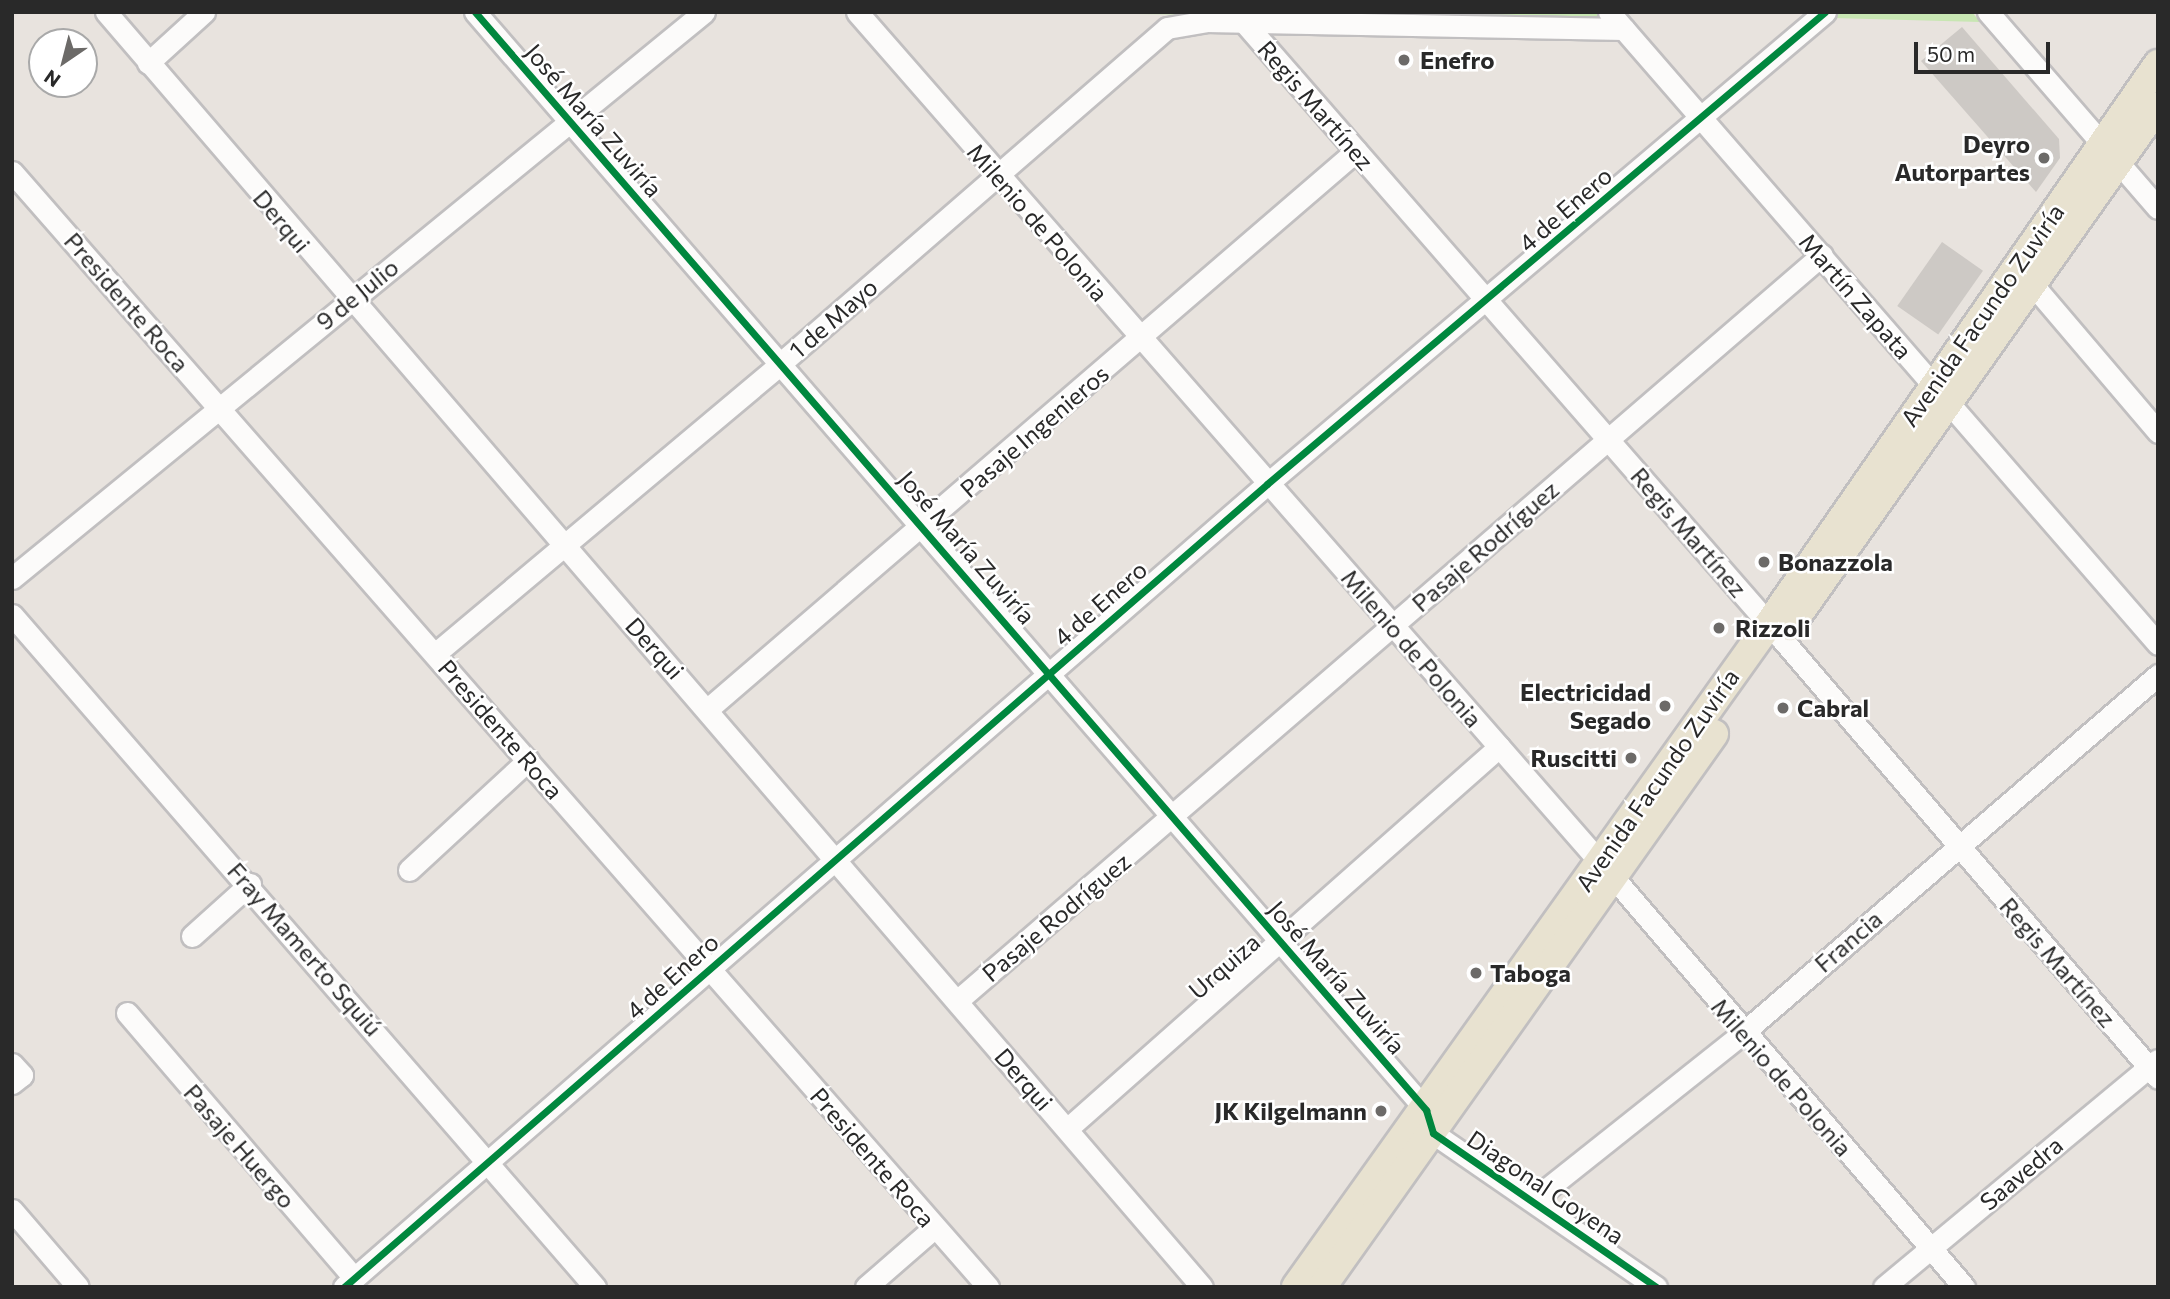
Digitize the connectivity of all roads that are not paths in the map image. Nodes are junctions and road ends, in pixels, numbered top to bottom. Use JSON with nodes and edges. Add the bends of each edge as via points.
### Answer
{"nodes":[{"id":1,"x":106,"y":12,"type":"edge"},
{"id":2,"x":204,"y":12,"type":"edge"},
{"id":3,"x":475,"y":12,"type":"edge"},
{"id":4,"x":704,"y":12,"type":"edge"},
{"id":5,"x":856,"y":12,"type":"edge"},
{"id":6,"x":1609,"y":12,"type":"edge"},
{"id":7,"x":1825,"y":12,"type":"edge"},
{"id":8,"x":1988,"y":12,"type":"edge"},
{"id":9,"x":1243,"y":21,"type":"junction"},
{"id":10,"x":1623,"y":29,"type":"junction"},
{"id":11,"x":148,"y":62,"type":"junction"},
{"id":12,"x":2158,"y":64,"type":"edge"},
{"id":13,"x":2158,"y":106,"type":"edge"},
{"id":14,"x":1701,"y":117,"type":"junction"},
{"id":15,"x":569,"y":121,"type":"junction"},
{"id":16,"x":1356,"y":151,"type":"junction"},
{"id":17,"x":2110,"y":154,"type":"junction"},
{"id":18,"x":12,"y":172,"type":"edge"},
{"id":19,"x":999,"y":175,"type":"junction"},
{"id":20,"x":2158,"y":208,"type":"edge"},
{"id":21,"x":1822,"y":255,"type":"junction"},
{"id":22,"x":2033,"y":285,"type":"junction"},
{"id":23,"x":350,"y":300,"type":"junction"},
{"id":24,"x":1487,"y":302,"type":"junction"},
{"id":25,"x":1140,"y":340,"type":"junction"},
{"id":26,"x":781,"y":363,"type":"junction"},
{"id":27,"x":1941,"y":394,"type":"junction"},
{"id":28,"x":220,"y":407,"type":"junction"},
{"id":29,"x":2158,"y":432,"type":"edge"},
{"id":30,"x":1608,"y":439,"type":"junction"},
{"id":31,"x":1267,"y":484,"type":"junction"},
{"id":32,"x":923,"y":526,"type":"junction"},
{"id":33,"x":564,"y":545,"type":"junction"},
{"id":34,"x":12,"y":578,"type":"edge"},
{"id":35,"x":12,"y":615,"type":"edge"},
{"id":36,"x":1393,"y":626,"type":"junction"},
{"id":37,"x":1775,"y":631,"type":"junction"},
{"id":38,"x":2158,"y":644,"type":"edge"},
{"id":39,"x":436,"y":653,"type":"junction"},
{"id":40,"x":1050,"y":672,"type":"junction"},
{"id":41,"x":2158,"y":675,"type":"edge"},
{"id":42,"x":709,"y":708,"type":"junction"},
{"id":43,"x":1499,"y":747,"type":"junction"},
{"id":44,"x":528,"y":760,"type":"junction"},
{"id":45,"x":1174,"y":817,"type":"junction"},
{"id":46,"x":1958,"y":846,"type":"junction"},
{"id":47,"x":832,"y":859,"type":"junction"},
{"id":48,"x":1605,"y":869,"type":"junction"},
{"id":49,"x":409,"y":870,"type":"dead end"},
{"id":50,"x":250,"y":884,"type":"junction"},
{"id":51,"x":192,"y":936,"type":"dead end"},
{"id":52,"x":1281,"y":942,"type":"junction"},
{"id":53,"x":709,"y":969,"type":"junction"},
{"id":54,"x":957,"y":1001,"type":"junction"},
{"id":55,"x":127,"y":1013,"type":"dead end"},
{"id":56,"x":1744,"y":1032,"type":"junction"},
{"id":57,"x":2155,"y":1068,"type":"edge"},
{"id":58,"x":1430,"y":1122,"type":"junction"},
{"id":59,"x":1067,"y":1129,"type":"junction"},
{"id":60,"x":489,"y":1165,"type":"junction"},
{"id":61,"x":1533,"y":1200,"type":"junction"},
{"id":62,"x":12,"y":1210,"type":"edge"},
{"id":63,"x":935,"y":1227,"type":"junction"},
{"id":64,"x":1930,"y":1248,"type":"junction"},
{"id":65,"x":349,"y":1283,"type":"edge"},
{"id":66,"x":78,"y":1287,"type":"edge"},
{"id":67,"x":594,"y":1287,"type":"edge"},
{"id":68,"x":866,"y":1287,"type":"edge"},
{"id":69,"x":988,"y":1287,"type":"edge"},
{"id":70,"x":1202,"y":1287,"type":"edge"},
{"id":71,"x":1297,"y":1287,"type":"edge"},
{"id":72,"x":1322,"y":1287,"type":"edge"},
{"id":73,"x":1656,"y":1287,"type":"edge"},
{"id":74,"x":1884,"y":1287,"type":"edge"},
{"id":75,"x":1964,"y":1287,"type":"edge"}],
"edges":[{"from":1,"to":11,"type":"street","name":"Derqui"},
{"from":2,"to":11,"type":"street"},
{"from":3,"to":15,"type":"street","name":"José María Zuviría"},
{"from":4,"to":15,"type":"street","name":"9 de Julio"},
{"from":5,"to":19,"type":"street","name":"Milenio de Polonia"},
{"from":6,"to":10,"type":"street","name":"Martín Zapata"},
{"from":7,"to":14,"type":"street","name":"4 de Enero"},
{"from":8,"to":17,"type":"street"},
{"from":9,"to":10,"type":"street","name":"1 de Mayo"},
{"from":9,"to":16,"type":"street","name":"Regis Martínez"},
{"from":9,"to":19,"type":"street","name":"1 de Mayo","via":[[1189,22],[1161,33]]},
{"from":10,"to":14,"type":"street","name":"Martín Zapata"},
{"from":11,"to":23,"type":"street","name":"Derqui"},
{"from":12,"to":17,"type":"main road","name":"Avenida Facundo Zuviría"},
{"from":13,"to":17,"type":"main road","name":"Avenida Facundo Zuviría"},
{"from":14,"to":21,"type":"street","name":"Martín Zapata"},
{"from":14,"to":24,"type":"street","name":"4 de Enero"},
{"from":15,"to":23,"type":"street","name":"9 de Julio"},
{"from":15,"to":26,"type":"street","name":"José María Zuviría"},
{"from":16,"to":24,"type":"street","name":"Regis Martínez"},
{"from":16,"to":25,"type":"street","name":"Pasaje Ingenieros"},
{"from":17,"to":20,"type":"street"},
{"from":17,"to":22,"type":"main road","name":"Avenida Facundo Zuviría"},
{"from":17,"to":27,"type":"main road","name":"Avenida Facundo Zuviría"},
{"from":18,"to":28,"type":"street","name":"Presidente Roca"},
{"from":19,"to":25,"type":"street","name":"Milenio de Polonia"},
{"from":19,"to":26,"type":"street","name":"1 de Mayo"},
{"from":21,"to":27,"type":"street","name":"Martín Zapata"},
{"from":21,"to":30,"type":"street","name":"Pasaje Rodríguez"},
{"from":22,"to":27,"type":"main road","name":"Avenida Facundo Zuviría"},
{"from":22,"to":29,"type":"street"},
{"from":23,"to":28,"type":"street","name":"9 de Julio"},
{"from":23,"to":33,"type":"street","name":"Derqui"},
{"from":24,"to":30,"type":"street","name":"Regis Martínez"},
{"from":24,"to":31,"type":"street","name":"4 de Enero"},
{"from":25,"to":31,"type":"street","name":"Milenio de Polonia"},
{"from":25,"to":32,"type":"street","name":"Pasaje Ingenieros"},
{"from":26,"to":32,"type":"street","name":"José María Zuviría"},
{"from":26,"to":33,"type":"street","name":"1 de Mayo"},
{"from":27,"to":37,"type":"main road","name":"Avenida Facundo Zuviría"},
{"from":27,"to":38,"type":"street","name":"Martín Zapata"},
{"from":28,"to":34,"type":"street","name":"9 de Julio"},
{"from":28,"to":39,"type":"street","name":"Presidente Roca"},
{"from":30,"to":36,"type":"street","name":"Pasaje Rodríguez"},
{"from":30,"to":37,"type":"street","name":"Regis Martínez"},
{"from":31,"to":36,"type":"street","name":"Milenio de Polonia"},
{"from":31,"to":40,"type":"street","name":"4 de Enero"},
{"from":32,"to":40,"type":"street","name":"José María Zuviría"},
{"from":32,"to":42,"type":"street","name":"Pasaje Ingenieros"},
{"from":33,"to":39,"type":"street","name":"1 de Mayo"},
{"from":33,"to":42,"type":"street","name":"Derqui"},
{"from":35,"to":50,"type":"street","name":"Fray Mamerto Squiú"},
{"from":36,"to":43,"type":"street","name":"Milenio de Polonia"},
{"from":36,"to":45,"type":"street","name":"Pasaje Rodríguez"},
{"from":37,"to":46,"type":"street","name":"Regis Martínez"},
{"from":37,"to":48,"type":"main road","name":"Avenida Facundo Zuviría"},
{"from":39,"to":44,"type":"street","name":"Presidente Roca"},
{"from":40,"to":45,"type":"street","name":"José María Zuviría"},
{"from":40,"to":47,"type":"street","name":"4 de Enero"},
{"from":41,"to":46,"type":"street","name":"Francia"},
{"from":42,"to":47,"type":"street","name":"Derqui"},
{"from":43,"to":48,"type":"street","name":"Milenio de Polonia"},
{"from":43,"to":52,"type":"street","name":"Urquiza"},
{"from":44,"to":49,"type":"street"},
{"from":44,"to":53,"type":"street","name":"Presidente Roca"},
{"from":45,"to":52,"type":"street","name":"José María Zuviría"},
{"from":45,"to":54,"type":"street","name":"Pasaje Rodríguez"},
{"from":46,"to":56,"type":"street","name":"Francia"},
{"from":46,"to":57,"type":"street","name":"Regis Martínez"},
{"from":47,"to":53,"type":"street","name":"4 de Enero"},
{"from":47,"to":54,"type":"street","name":"Derqui"},
{"from":48,"to":56,"type":"street","name":"Milenio de Polonia"},
{"from":48,"to":58,"type":"main road","name":"Avenida Facundo Zuviría"},
{"from":50,"to":51,"type":"street"},
{"from":50,"to":60,"type":"street","name":"Fray Mamerto Squiú"},
{"from":52,"to":58,"type":"street","name":"José María Zuviría"},
{"from":52,"to":59,"type":"street","name":"Urquiza"},
{"from":53,"to":60,"type":"street","name":"4 de Enero"},
{"from":53,"to":63,"type":"street","name":"Presidente Roca"},
{"from":54,"to":59,"type":"street","name":"Derqui"},
{"from":55,"to":65,"type":"street","name":"Pasaje Huergo"},
{"from":56,"to":61,"type":"street","name":"Francia"},
{"from":56,"to":64,"type":"street","name":"Milenio de Polonia"},
{"from":57,"to":64,"type":"street","name":"Saavedra"},
{"from":58,"to":61,"type":"street","name":"Diagonal Goyena"},
{"from":58,"to":71,"type":"main road","name":"Avenida Facundo Zuviría"},
{"from":58,"to":72,"type":"main road","name":"Avenida Facundo Zuviría"},
{"from":59,"to":70,"type":"street","name":"Derqui"},
{"from":60,"to":65,"type":"street","name":"4 de Enero"},
{"from":60,"to":67,"type":"street","name":"Fray Mamerto Squiú"},
{"from":61,"to":73,"type":"street","name":"Diagonal Goyena"},
{"from":62,"to":66,"type":"street"},
{"from":63,"to":68,"type":"street"},
{"from":63,"to":69,"type":"street","name":"Presidente Roca"},
{"from":64,"to":74,"type":"street","name":"Saavedra"},
{"from":64,"to":75,"type":"street","name":"Milenio de Polonia"}]}
